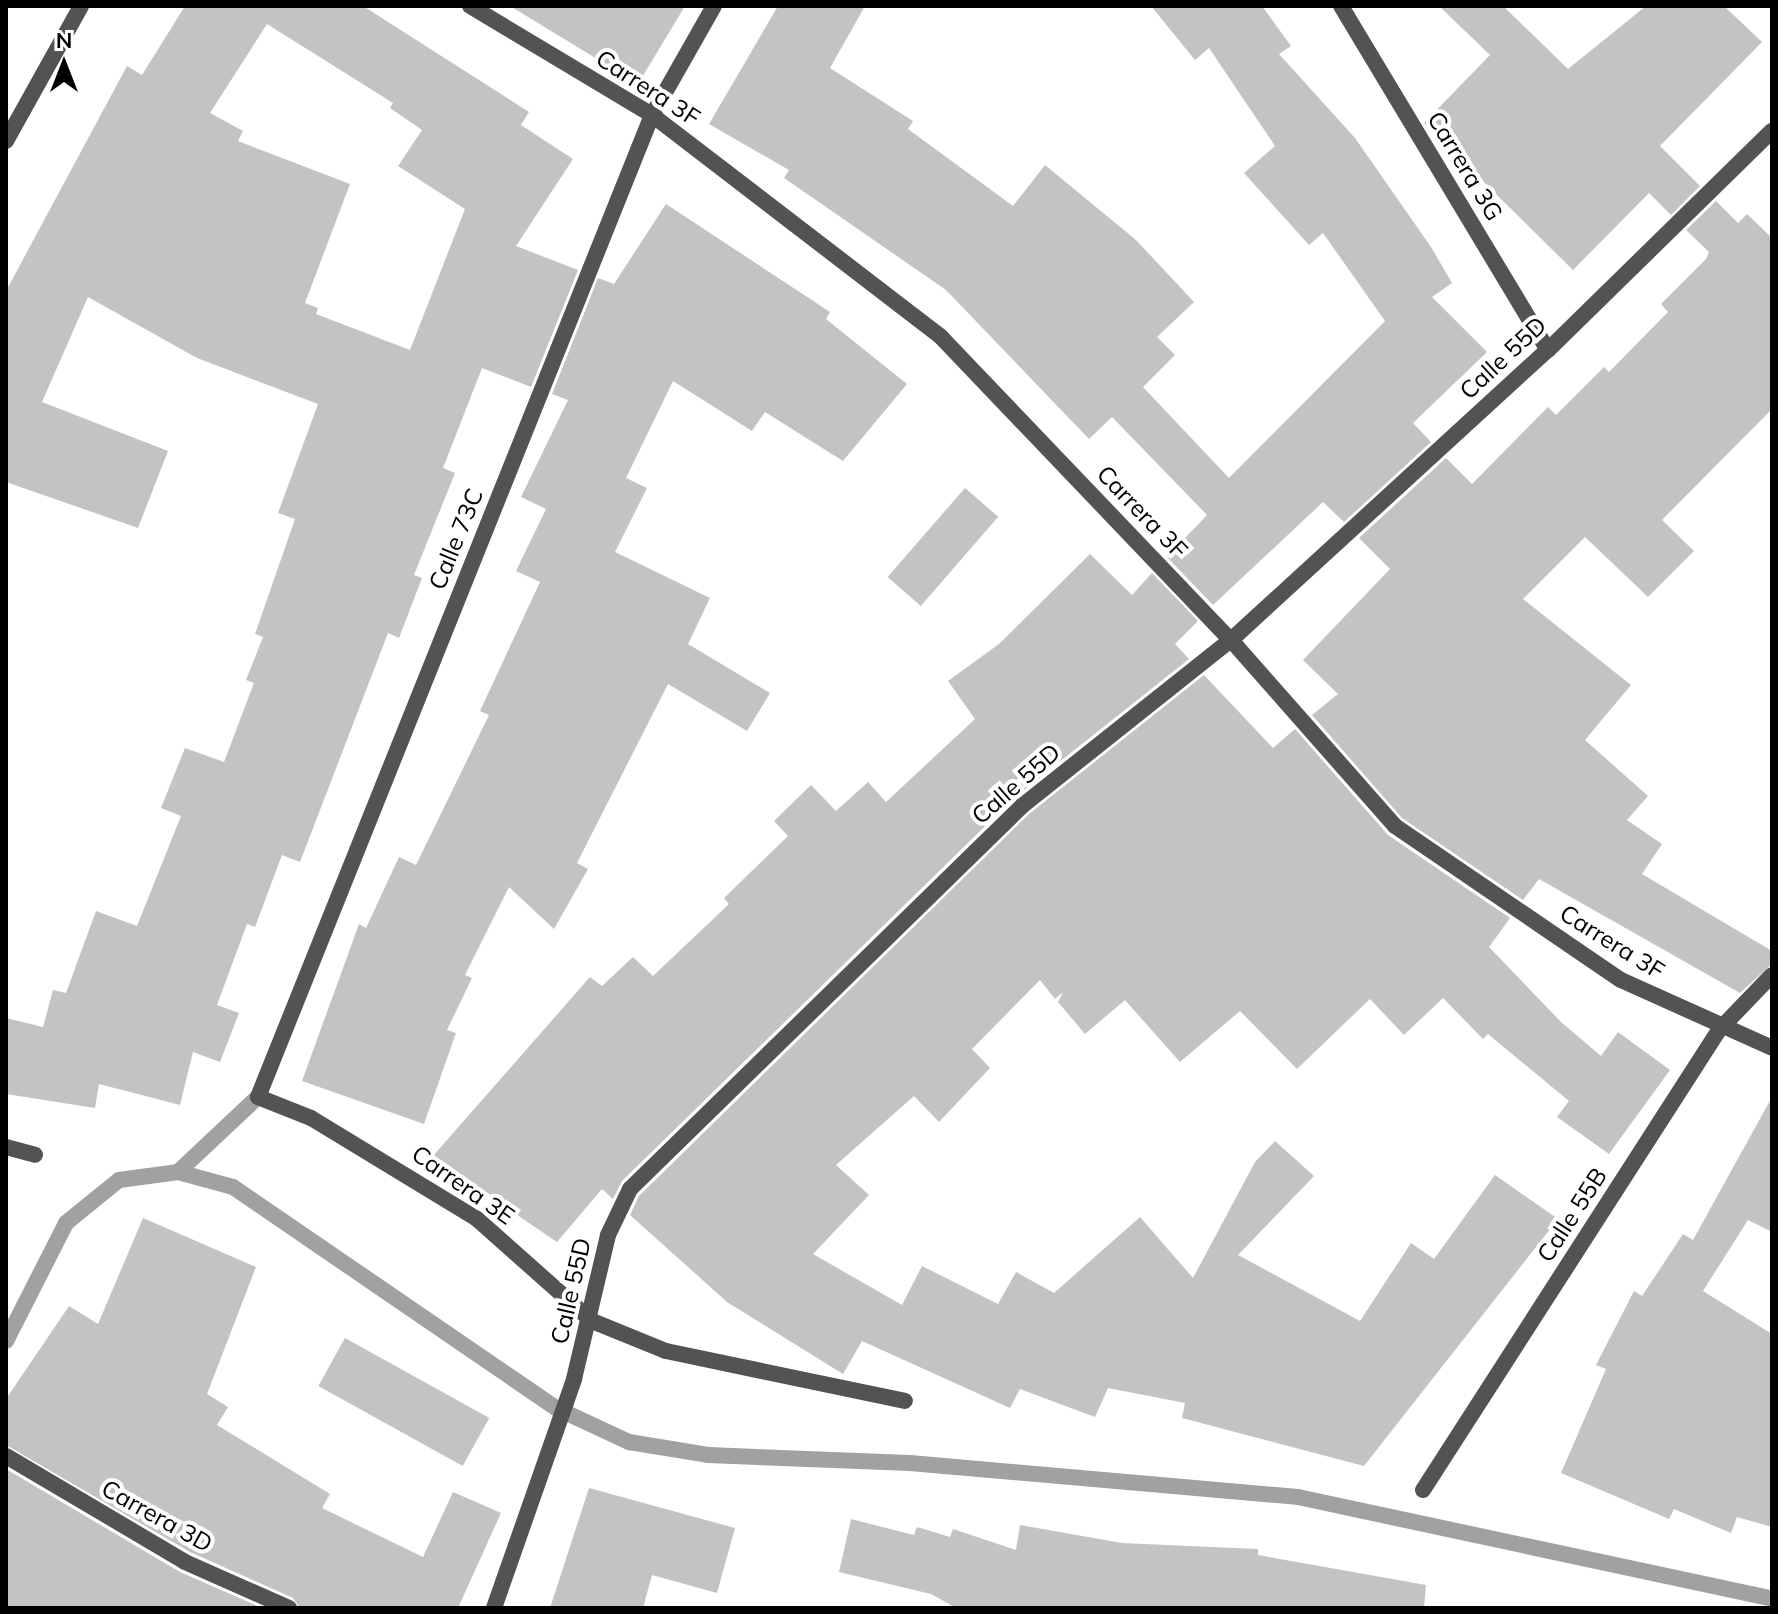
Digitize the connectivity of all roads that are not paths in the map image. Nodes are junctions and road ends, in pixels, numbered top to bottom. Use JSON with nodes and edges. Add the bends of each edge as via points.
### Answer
{"nodes":[{"id":1,"x":81,"y":6,"type":"edge"},
{"id":2,"x":470,"y":6,"type":"edge"},
{"id":3,"x":714,"y":6,"type":"edge"},
{"id":4,"x":1341,"y":6,"type":"edge"},
{"id":5,"x":652,"y":115,"type":"junction"},
{"id":6,"x":1772,"y":131,"type":"edge"},
{"id":7,"x":6,"y":141,"type":"edge"},
{"id":8,"x":1548,"y":350,"type":"junction"},
{"id":9,"x":1231,"y":640,"type":"junction"},
{"id":10,"x":1772,"y":975,"type":"edge"},
{"id":11,"x":1719,"y":1030,"type":"junction"},
{"id":12,"x":1772,"y":1048,"type":"edge"},
{"id":13,"x":258,"y":1097,"type":"joint"},
{"id":14,"x":6,"y":1147,"type":"edge"},
{"id":15,"x":35,"y":1155,"type":"dead end"},
{"id":16,"x":592,"y":1321,"type":"junction"},
{"id":17,"x":905,"y":1401,"type":"dead end"},
{"id":18,"x":6,"y":1456,"type":"edge"},
{"id":19,"x":1423,"y":1490,"type":"dead end"},
{"id":20,"x":289,"y":1608,"type":"edge"},
{"id":21,"x":494,"y":1608,"type":"edge"}],
"edges":[{"from":1,"to":7,"type":"street","via":[[34,79]]},
{"from":2,"to":5,"type":"street","name":"Carrera 3F"},
{"from":3,"to":5,"type":"street","name":"Calle 73C"},
{"from":4,"to":8,"type":"street","name":"Carrera 3G"},
{"from":5,"to":9,"type":"street","name":"Carrera 3F","via":[[941,337]]},
{"from":5,"to":13,"type":"street","name":"Calle 73C"},
{"from":6,"to":8,"type":"street","name":"Calle 55D"},
{"from":8,"to":9,"type":"street","name":"Calle 55D"},
{"from":9,"to":11,"type":"street","name":"Carrera 3F","via":[[1395,826],[1621,980]]},
{"from":9,"to":16,"type":"street","name":"Calle 55D","via":[[1022,806],[630,1189],[608,1235]]},
{"from":10,"to":11,"type":"street","name":"Calle 55B"},
{"from":11,"to":12,"type":"street","name":"Carrera 3F"},
{"from":11,"to":19,"type":"street","name":"Calle 55B"},
{"from":13,"to":16,"type":"street","name":"Carrera 3E","via":[[361,1146],[477,1219]]},
{"from":14,"to":15,"type":"street"},
{"from":16,"to":17,"type":"street","name":"Carrera 3E","via":[[666,1351]]},
{"from":16,"to":21,"type":"street","name":"Calle 55D"},
{"from":18,"to":20,"type":"street","name":"Carrera 3D","via":[[185,1562]]}]}
